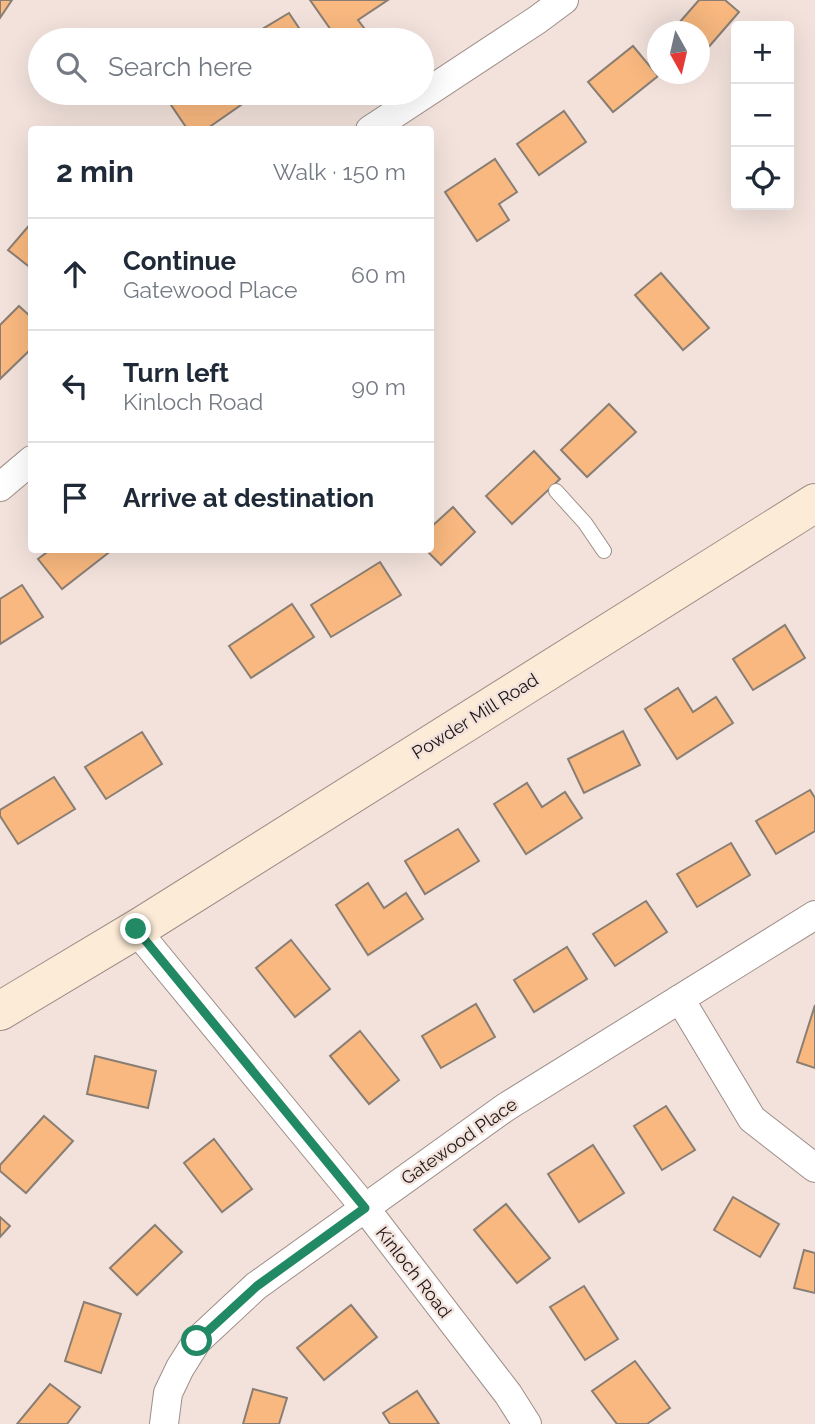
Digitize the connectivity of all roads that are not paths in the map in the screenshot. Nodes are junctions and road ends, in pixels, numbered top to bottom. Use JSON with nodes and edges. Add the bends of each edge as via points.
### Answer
{"nodes":[{"id":1,"x":564,"y":0,"type":"edge"},
{"id":2,"x":434,"y":87,"type":"edge"},
{"id":3,"x":408,"y":105,"type":"edge"},
{"id":4,"x":376,"y":126,"type":"edge"},
{"id":5,"x":28,"y":463,"type":"edge"},
{"id":6,"x":0,"y":487,"type":"edge"},
{"id":7,"x":556,"y":491,"type":"dead end"},
{"id":8,"x":815,"y":503,"type":"edge"},
{"id":9,"x":604,"y":551,"type":"dead end"},
{"id":10,"x":815,"y":915,"type":"edge"},
{"id":11,"x":136,"y":929,"type":"junction"},
{"id":12,"x":680,"y":999,"type":"junction"},
{"id":13,"x":0,"y":1011,"type":"edge"},
{"id":14,"x":0,"y":1032,"type":"edge"},
{"id":15,"x":815,"y":1168,"type":"edge"},
{"id":16,"x":365,"y":1208,"type":"junction"},
{"id":17,"x":164,"y":1424,"type":"edge"},
{"id":18,"x":527,"y":1424,"type":"edge"}],
"edges":[{"from":1,"to":2,"type":"street"},
{"from":3,"to":4,"type":"street"},
{"from":5,"to":6,"type":"street"},
{"from":7,"to":9,"type":"lane"},
{"from":8,"to":11,"type":"main road","name":"Powder Mill Road"},
{"from":10,"to":12,"type":"street","name":"Gatewood Place"},
{"from":11,"to":13,"type":"main road","name":"Powder Mill Road"},
{"from":11,"to":14,"type":"main road","name":"Powder Mill Road"},
{"from":11,"to":16,"type":"street","name":"Kinloch Road"},
{"from":12,"to":15,"type":"street","via":[[752,1119]]},
{"from":12,"to":16,"type":"street","name":"Gatewood Place","via":[[506,1107]]},
{"from":16,"to":17,"type":"street","name":"Gatewood Place","via":[[257,1286],[197,1341],[168,1394]]},
{"from":16,"to":18,"type":"street","name":"Kinloch Road"}]}
